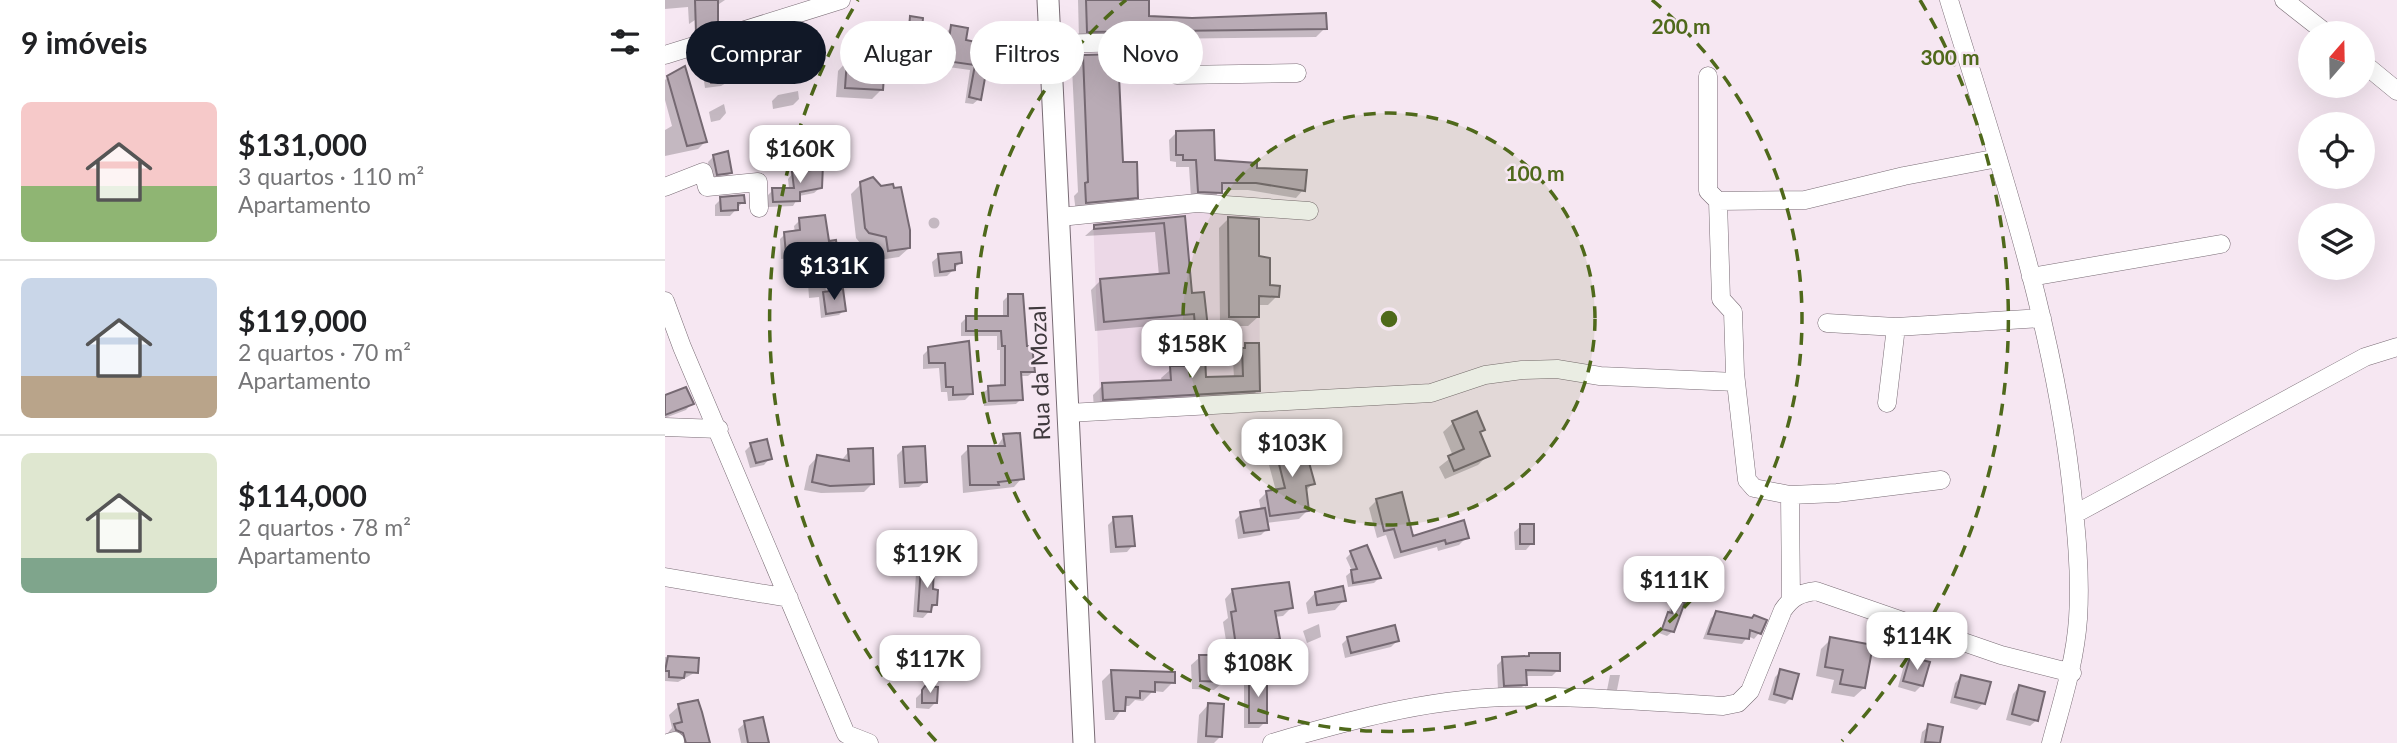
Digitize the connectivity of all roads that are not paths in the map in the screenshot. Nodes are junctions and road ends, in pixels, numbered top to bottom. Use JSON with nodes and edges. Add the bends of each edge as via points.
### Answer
{"nodes":[{"id":1,"x":841,"y":0,"type":"edge"},
{"id":2,"x":1048,"y":0,"type":"edge"},
{"id":3,"x":1949,"y":0,"type":"edge"},
{"id":4,"x":2284,"y":0,"type":"edge"},
{"id":5,"x":1049,"y":21,"type":"edge"},
{"id":6,"x":2311,"y":21,"type":"edge"},
{"id":7,"x":1084,"y":43,"type":"edge"},
{"id":8,"x":665,"y":55,"type":"edge"},
{"id":9,"x":1297,"y":73,"type":"dead end"},
{"id":10,"x":2375,"y":73,"type":"edge"},
{"id":11,"x":1708,"y":76,"type":"dead end"},
{"id":12,"x":1053,"y":84,"type":"edge"},
{"id":13,"x":2397,"y":91,"type":"edge"},
{"id":14,"x":1998,"y":158,"type":"junction"},
{"id":15,"x":665,"y":187,"type":"edge"},
{"id":16,"x":1718,"y":201,"type":"junction"},
{"id":17,"x":759,"y":208,"type":"dead end"},
{"id":18,"x":1309,"y":211,"type":"dead end"},
{"id":19,"x":1060,"y":218,"type":"junction"},
{"id":20,"x":2221,"y":244,"type":"dead end"},
{"id":21,"x":2031,"y":277,"type":"junction"},
{"id":22,"x":665,"y":301,"type":"edge"},
{"id":23,"x":2042,"y":318,"type":"junction"},
{"id":24,"x":1827,"y":323,"type":"dead end"},
{"id":25,"x":1896,"y":327,"type":"junction"},
{"id":26,"x":2397,"y":347,"type":"edge"},
{"id":27,"x":1736,"y":382,"type":"junction"},
{"id":28,"x":1887,"y":404,"type":"dead end"},
{"id":29,"x":1068,"y":413,"type":"junction"},
{"id":30,"x":665,"y":427,"type":"edge"},
{"id":31,"x":719,"y":429,"type":"junction"},
{"id":32,"x":1941,"y":480,"type":"dead end"},
{"id":33,"x":1790,"y":495,"type":"junction"},
{"id":34,"x":2075,"y":514,"type":"junction"},
{"id":35,"x":665,"y":577,"type":"edge"},
{"id":36,"x":789,"y":598,"type":"junction"},
{"id":37,"x":1791,"y":599,"type":"junction"},
{"id":38,"x":2072,"y":673,"type":"junction"},
{"id":39,"x":869,"y":743,"type":"edge"},
{"id":40,"x":1084,"y":743,"type":"edge"},
{"id":41,"x":1272,"y":743,"type":"edge"},
{"id":42,"x":2051,"y":743,"type":"edge"}],
"edges":[{"from":1,"to":8,"type":"street"},
{"from":2,"to":5,"type":"main road","name":"Rua da Mozal"},
{"from":3,"to":14,"type":"street"},
{"from":4,"to":6,"type":"street"},
{"from":7,"to":9,"type":"street","via":[[1171,41],[1176,46],[1177,75]]},
{"from":10,"to":13,"type":"street"},
{"from":11,"to":16,"type":"street","via":[[1708,191]]},
{"from":12,"to":19,"type":"main road","name":"Rua da Mozal"},
{"from":14,"to":16,"type":"street","via":[[1805,200]]},
{"from":14,"to":21,"type":"street"},
{"from":15,"to":17,"type":"street","via":[[703,172],[706,187],[758,182]]},
{"from":16,"to":27,"type":"street","via":[[1721,299],[1733,312]]},
{"from":18,"to":19,"type":"street","via":[[1197,202]]},
{"from":19,"to":29,"type":"main road","name":"Rua da Mozal"},
{"from":20,"to":21,"type":"street"},
{"from":21,"to":23,"type":"street"},
{"from":22,"to":31,"type":"street"},
{"from":23,"to":25,"type":"street"},
{"from":23,"to":34,"type":"street","via":[[2062,408]]},
{"from":24,"to":25,"type":"street"},
{"from":25,"to":28,"type":"street"},
{"from":26,"to":34,"type":"street","via":[[2365,357]]},
{"from":27,"to":29,"type":"street","via":[[1522,370],[1485,375],[1431,393]]},
{"from":27,"to":33,"type":"street","via":[[1747,480],[1754,488]]},
{"from":29,"to":40,"type":"main road","name":"Rua da Mozal"},
{"from":30,"to":31,"type":"street"},
{"from":31,"to":36,"type":"street"},
{"from":32,"to":33,"type":"street"},
{"from":33,"to":37,"type":"street"},
{"from":34,"to":38,"type":"street","via":[[2078,619]]},
{"from":35,"to":36,"type":"street"},
{"from":36,"to":39,"type":"street","via":[[846,734]]},
{"from":37,"to":38,"type":"street","via":[[1816,591],[2001,654]]},
{"from":37,"to":41,"type":"street","via":[[1751,691],[1738,703],[1500,697],[1420,705]]},
{"from":38,"to":42,"type":"street"}]}
